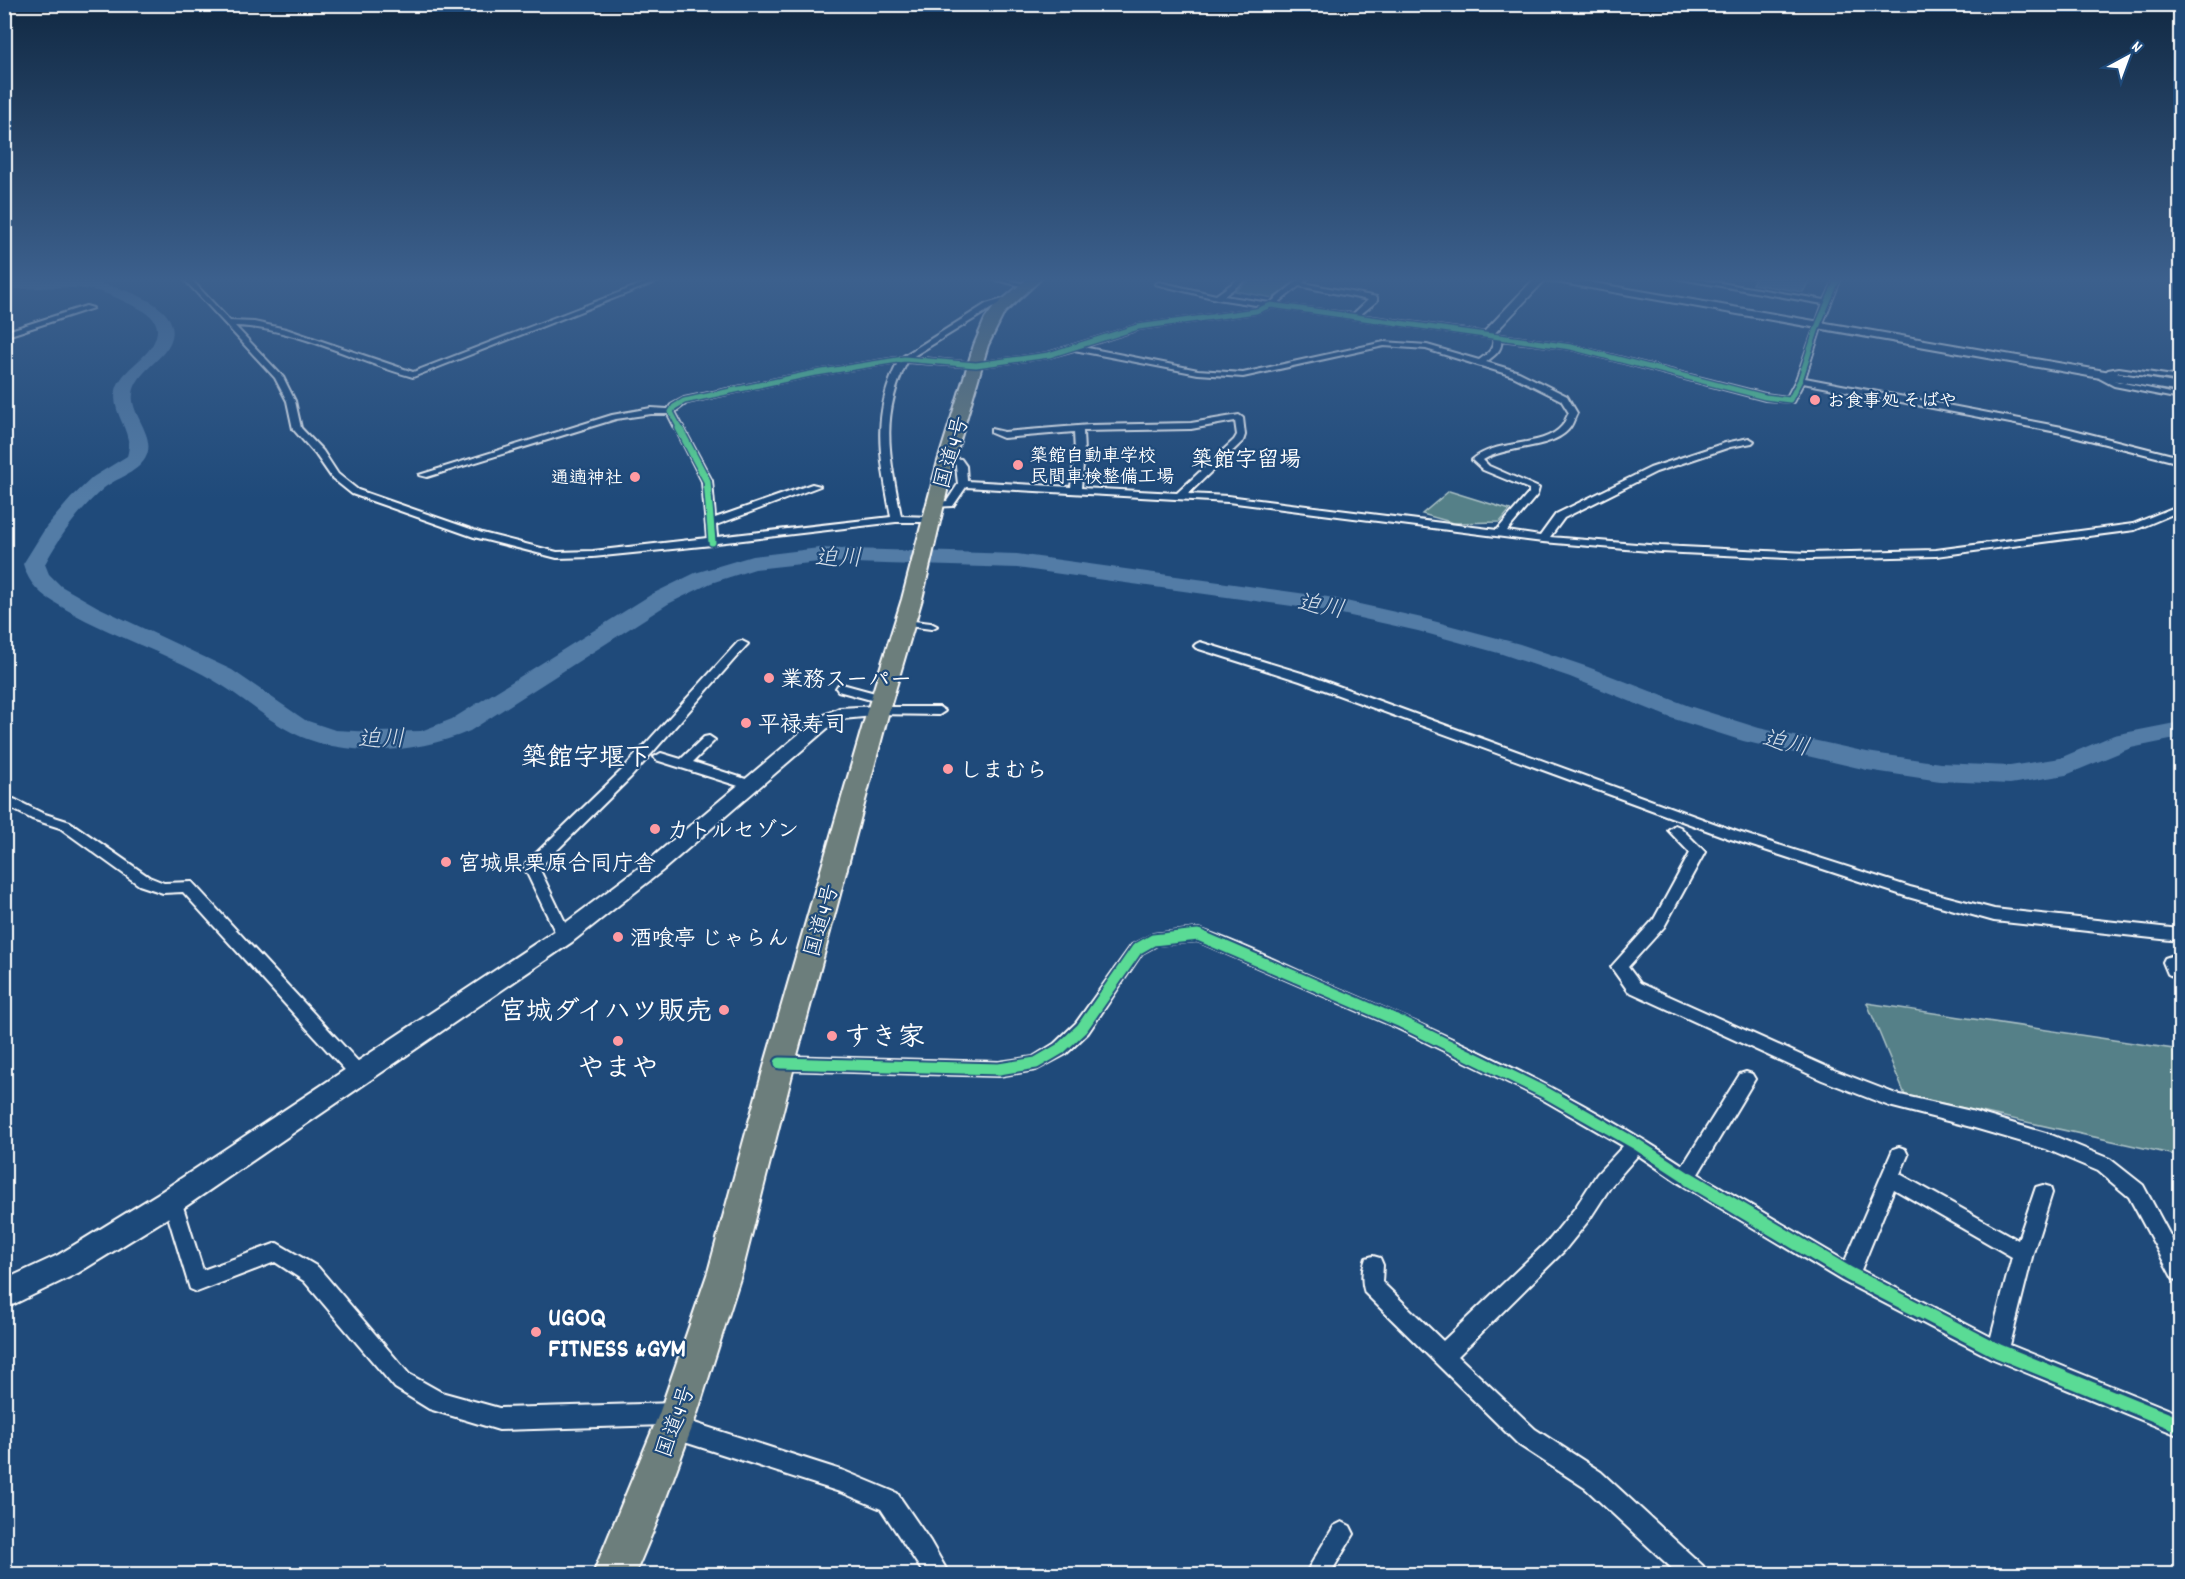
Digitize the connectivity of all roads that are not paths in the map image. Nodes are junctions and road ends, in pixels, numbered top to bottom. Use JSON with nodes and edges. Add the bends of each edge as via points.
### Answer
{"nodes":[{"id":1,"x":256,"y":352,"type":"edge"},
{"id":2,"x":344,"y":352,"type":"edge"},
{"id":3,"x":473,"y":352,"type":"edge"},
{"id":4,"x":916,"y":352,"type":"edge"},
{"id":5,"x":980,"y":352,"type":"edge"},
{"id":6,"x":1062,"y":352,"type":"edge"},
{"id":7,"x":1096,"y":352,"type":"edge"},
{"id":8,"x":1349,"y":352,"type":"edge"},
{"id":9,"x":1443,"y":352,"type":"edge"},
{"id":10,"x":1494,"y":352,"type":"edge"},
{"id":11,"x":1596,"y":352,"type":"edge"},
{"id":12,"x":1809,"y":352,"type":"edge"},
{"id":13,"x":1971,"y":352,"type":"edge"},
{"id":14,"x":904,"y":359,"type":"junction"},
{"id":15,"x":1481,"y":363,"type":"junction"},
{"id":16,"x":976,"y":364,"type":"junction"},
{"id":17,"x":2105,"y":375,"type":"junction"},
{"id":18,"x":2181,"y":379,"type":"edge"},
{"id":19,"x":1800,"y":380,"type":"junction"},
{"id":20,"x":2181,"y":388,"type":"edge"},
{"id":21,"x":2181,"y":397,"type":"edge"},
{"id":22,"x":671,"y":412,"type":"junction"},
{"id":23,"x":993,"y":431,"type":"dead end"},
{"id":24,"x":1078,"y":431,"type":"junction"},
{"id":25,"x":1749,"y":441,"type":"dead end"},
{"id":26,"x":2181,"y":460,"type":"edge"},
{"id":27,"x":946,"y":461,"type":"junction"},
{"id":28,"x":424,"y":475,"type":"dead end"},
{"id":29,"x":963,"y":484,"type":"junction"},
{"id":30,"x":815,"y":486,"type":"dead end"},
{"id":31,"x":1076,"y":491,"type":"junction"},
{"id":32,"x":1180,"y":496,"type":"junction"},
{"id":33,"x":2181,"y":508,"type":"edge"},
{"id":34,"x":932,"y":517,"type":"junction"},
{"id":35,"x":896,"y":519,"type":"junction"},
{"id":36,"x":710,"y":524,"type":"junction"},
{"id":37,"x":1500,"y":533,"type":"junction"},
{"id":38,"x":1543,"y":539,"type":"junction"},
{"id":39,"x":712,"y":542,"type":"junction"},
{"id":40,"x":742,"y":644,"type":"dead end"},
{"id":41,"x":1200,"y":646,"type":"dead end"},
{"id":42,"x":842,"y":688,"type":"dead end"},
{"id":43,"x":880,"y":705,"type":"junction"},
{"id":44,"x":939,"y":711,"type":"dead end"},
{"id":45,"x":709,"y":740,"type":"dead end"},
{"id":46,"x":661,"y":757,"type":"dead end"},
{"id":47,"x":683,"y":764,"type":"junction"},
{"id":48,"x":750,"y":785,"type":"junction"},
{"id":49,"x":14,"y":804,"type":"dead end"},
{"id":50,"x":1675,"y":830,"type":"dead end"},
{"id":51,"x":2181,"y":935,"type":"edge"},
{"id":52,"x":564,"y":936,"type":"junction"},
{"id":53,"x":2181,"y":959,"type":"edge"},
{"id":54,"x":2181,"y":974,"type":"edge"},
{"id":55,"x":780,"y":1063,"type":"junction"},
{"id":56,"x":360,"y":1076,"type":"junction"},
{"id":57,"x":1746,"y":1079,"type":"dead end"},
{"id":58,"x":1635,"y":1144,"type":"junction"},
{"id":59,"x":1899,"y":1155,"type":"dead end"},
{"id":60,"x":1686,"y":1177,"type":"junction"},
{"id":61,"x":1889,"y":1177,"type":"junction"},
{"id":62,"x":2043,"y":1193,"type":"dead end"},
{"id":63,"x":172,"y":1200,"type":"junction"},
{"id":64,"x":2023,"y":1253,"type":"junction"},
{"id":65,"x":1373,"y":1265,"type":"dead end"},
{"id":66,"x":2181,"y":1272,"type":"edge"},
{"id":67,"x":1849,"y":1274,"type":"junction"},
{"id":68,"x":4,"y":1295,"type":"edge"},
{"id":69,"x":1998,"y":1351,"type":"junction"},
{"id":70,"x":1444,"y":1355,"type":"junction"},
{"id":71,"x":675,"y":1421,"type":"junction"},
{"id":72,"x":2181,"y":1425,"type":"edge"},
{"id":73,"x":1342,"y":1534,"type":"dead end"},
{"id":74,"x":615,"y":1575,"type":"edge"},
{"id":75,"x":936,"y":1575,"type":"edge"},
{"id":76,"x":1317,"y":1575,"type":"edge"},
{"id":77,"x":1695,"y":1575,"type":"edge"}],
"edges":[{"from":1,"to":39,"type":"street","via":[[279,377],[291,401],[297,429],[320,453],[334,476],[355,492],[478,535],[557,555]]},
{"from":2,"to":3,"type":"street","via":[[413,375]]},
{"from":4,"to":14,"type":"street"},
{"from":5,"to":16,"type":"highway","name":"国道4号"},
{"from":6,"to":16,"type":"street"},
{"from":7,"to":8,"type":"street","via":[[1218,375],[1243,375]]},
{"from":9,"to":15,"type":"street"},
{"from":10,"to":15,"type":"street"},
{"from":11,"to":19,"type":"street","via":[[1773,398],[1790,400]]},
{"from":12,"to":19,"type":"street"},
{"from":13,"to":17,"type":"street"},
{"from":14,"to":16,"type":"street"},
{"from":14,"to":22,"type":"street","via":[[684,400]]},
{"from":14,"to":35,"type":"street","via":[[891,385],[885,412],[884,450]]},
{"from":15,"to":37,"type":"street","via":[[1516,374],[1564,398],[1573,413],[1564,429],[1543,440],[1503,447],[1476,460],[1534,488],[1534,493]]},
{"from":16,"to":27,"type":"highway","name":"国道4号"},
{"from":17,"to":18,"type":"street","via":[[2119,370]]},
{"from":17,"to":20,"type":"street"},
{"from":17,"to":21,"type":"street","via":[[2103,378],[2110,382]]},
{"from":19,"to":26,"type":"street","via":[[2062,429]]},
{"from":22,"to":28,"type":"street","via":[[615,417]]},
{"from":22,"to":36,"type":"street","via":[[707,481]]},
{"from":23,"to":24,"type":"street","via":[[1003,435]]},
{"from":24,"to":31,"type":"street"},
{"from":24,"to":32,"type":"street","via":[[1191,426],[1239,418],[1238,441]]},
{"from":25,"to":38,"type":"street","via":[[1653,470],[1560,516]]},
{"from":27,"to":29,"type":"street","via":[[958,461]]},
{"from":27,"to":34,"type":"highway","name":"国道4号"},
{"from":29,"to":31,"type":"street"},
{"from":29,"to":34,"type":"street","via":[[950,504]]},
{"from":30,"to":36,"type":"street"},
{"from":31,"to":32,"type":"street"},
{"from":32,"to":37,"type":"street"},
{"from":33,"to":38,"type":"street","via":[[2135,527],[1936,553],[1808,556]]},
{"from":34,"to":35,"type":"street"},
{"from":34,"to":43,"type":"highway","name":"国道4号","via":[[916,616]]},
{"from":35,"to":39,"type":"street"},
{"from":36,"to":39,"type":"street"},
{"from":37,"to":38,"type":"street"},
{"from":40,"to":52,"type":"street","via":[[626,774],[531,867]]},
{"from":41,"to":51,"type":"street","via":[[1304,678],[1744,839],[1908,892],[1994,915]]},
{"from":42,"to":43,"type":"street"},
{"from":43,"to":44,"type":"street"},
{"from":43,"to":48,"type":"street","via":[[839,714],[824,722]]},
{"from":43,"to":55,"type":"highway","name":"国道4号"},
{"from":45,"to":47,"type":"street"},
{"from":46,"to":47,"type":"street"},
{"from":47,"to":48,"type":"street"},
{"from":48,"to":52,"type":"street","via":[[655,866]]},
{"from":49,"to":56,"type":"street","via":[[65,825],[144,881],[163,888],[187,886]]},
{"from":50,"to":66,"type":"street","via":[[1698,852],[1659,923],[1619,967],[1634,987],[1895,1101],[2049,1142],[2104,1165],[2136,1191]]},
{"from":52,"to":56,"type":"street"},
{"from":53,"to":54,"type":"street","via":[[2171,962]]},
{"from":55,"to":58,"type":"street","via":[[999,1069],[1036,1063],[1082,1028],[1137,949],[1153,940],[1198,935],[1401,1022],[1548,1094]]},
{"from":55,"to":71,"type":"highway","name":"国道4号","via":[[725,1272]]},
{"from":56,"to":63,"type":"street"},
{"from":57,"to":60,"type":"street"},
{"from":58,"to":60,"type":"street"},
{"from":58,"to":70,"type":"street","via":[[1557,1245]]},
{"from":59,"to":61,"type":"street"},
{"from":60,"to":67,"type":"street"},
{"from":61,"to":64,"type":"street"},
{"from":61,"to":67,"type":"street"},
{"from":62,"to":64,"type":"street"},
{"from":63,"to":68,"type":"street","via":[[68,1264]]},
{"from":63,"to":71,"type":"street","via":[[197,1282],[277,1252],[311,1274],[402,1381],[437,1401],[499,1419]]},
{"from":64,"to":69,"type":"street"},
{"from":65,"to":70,"type":"street","via":[[1371,1286]]},
{"from":67,"to":69,"type":"street"},
{"from":69,"to":72,"type":"street"},
{"from":70,"to":77,"type":"street","via":[[1527,1437],[1593,1480]]},
{"from":71,"to":74,"type":"highway","name":"国道4号"},
{"from":71,"to":75,"type":"street","via":[[889,1501]]},
{"from":73,"to":76,"type":"street"}]}
